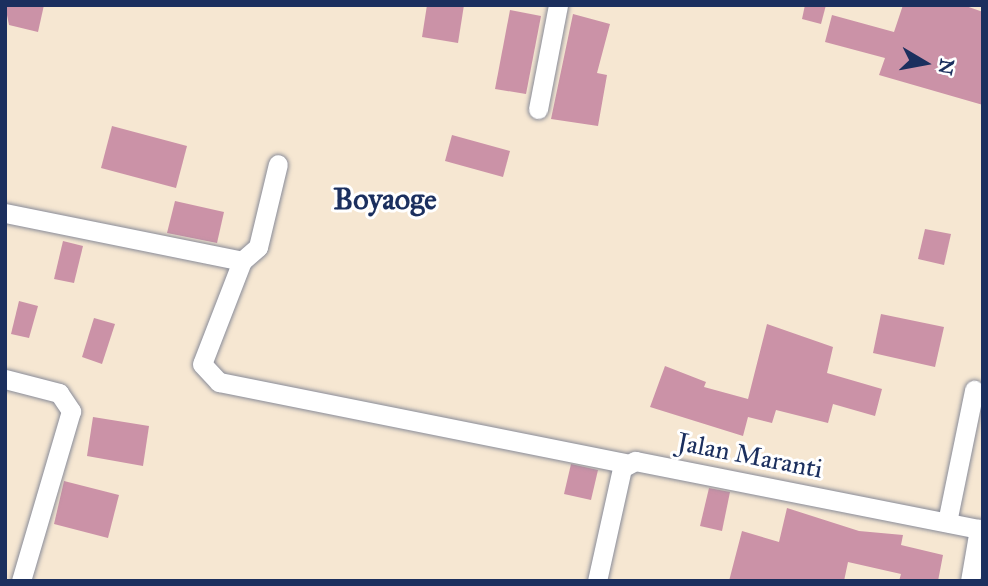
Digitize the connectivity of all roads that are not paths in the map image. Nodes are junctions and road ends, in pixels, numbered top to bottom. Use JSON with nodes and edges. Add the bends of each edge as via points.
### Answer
{"nodes":[{"id":1,"x":558,"y":5,"type":"edge"},
{"id":2,"x":538,"y":109,"type":"dead end"},
{"id":3,"x":278,"y":164,"type":"dead end"},
{"id":4,"x":5,"y":213,"type":"edge"},
{"id":5,"x":242,"y":261,"type":"junction"},
{"id":6,"x":5,"y":379,"type":"edge"},
{"id":7,"x":974,"y":390,"type":"dead end"},
{"id":8,"x":626,"y":463,"type":"junction"},
{"id":9,"x":947,"y":522,"type":"junction"},
{"id":10,"x":981,"y":529,"type":"edge"},
{"id":11,"x":21,"y":581,"type":"edge"},
{"id":12,"x":597,"y":581,"type":"edge"},
{"id":13,"x":970,"y":581,"type":"edge"}],
"edges":[{"from":1,"to":2,"type":"street"},
{"from":3,"to":5,"type":"street","via":[[258,247]]},
{"from":4,"to":5,"type":"street"},
{"from":5,"to":8,"type":"street","name":"Jalan Maranti","via":[[202,364],[219,382]]},
{"from":6,"to":11,"type":"street","via":[[59,393],[71,411]]},
{"from":7,"to":9,"type":"street"},
{"from":8,"to":9,"type":"street","name":"Jalan Maranti"},
{"from":8,"to":12,"type":"street"},
{"from":9,"to":10,"type":"street","name":"Jalan Maranti"},
{"from":10,"to":13,"type":"street"}]}
